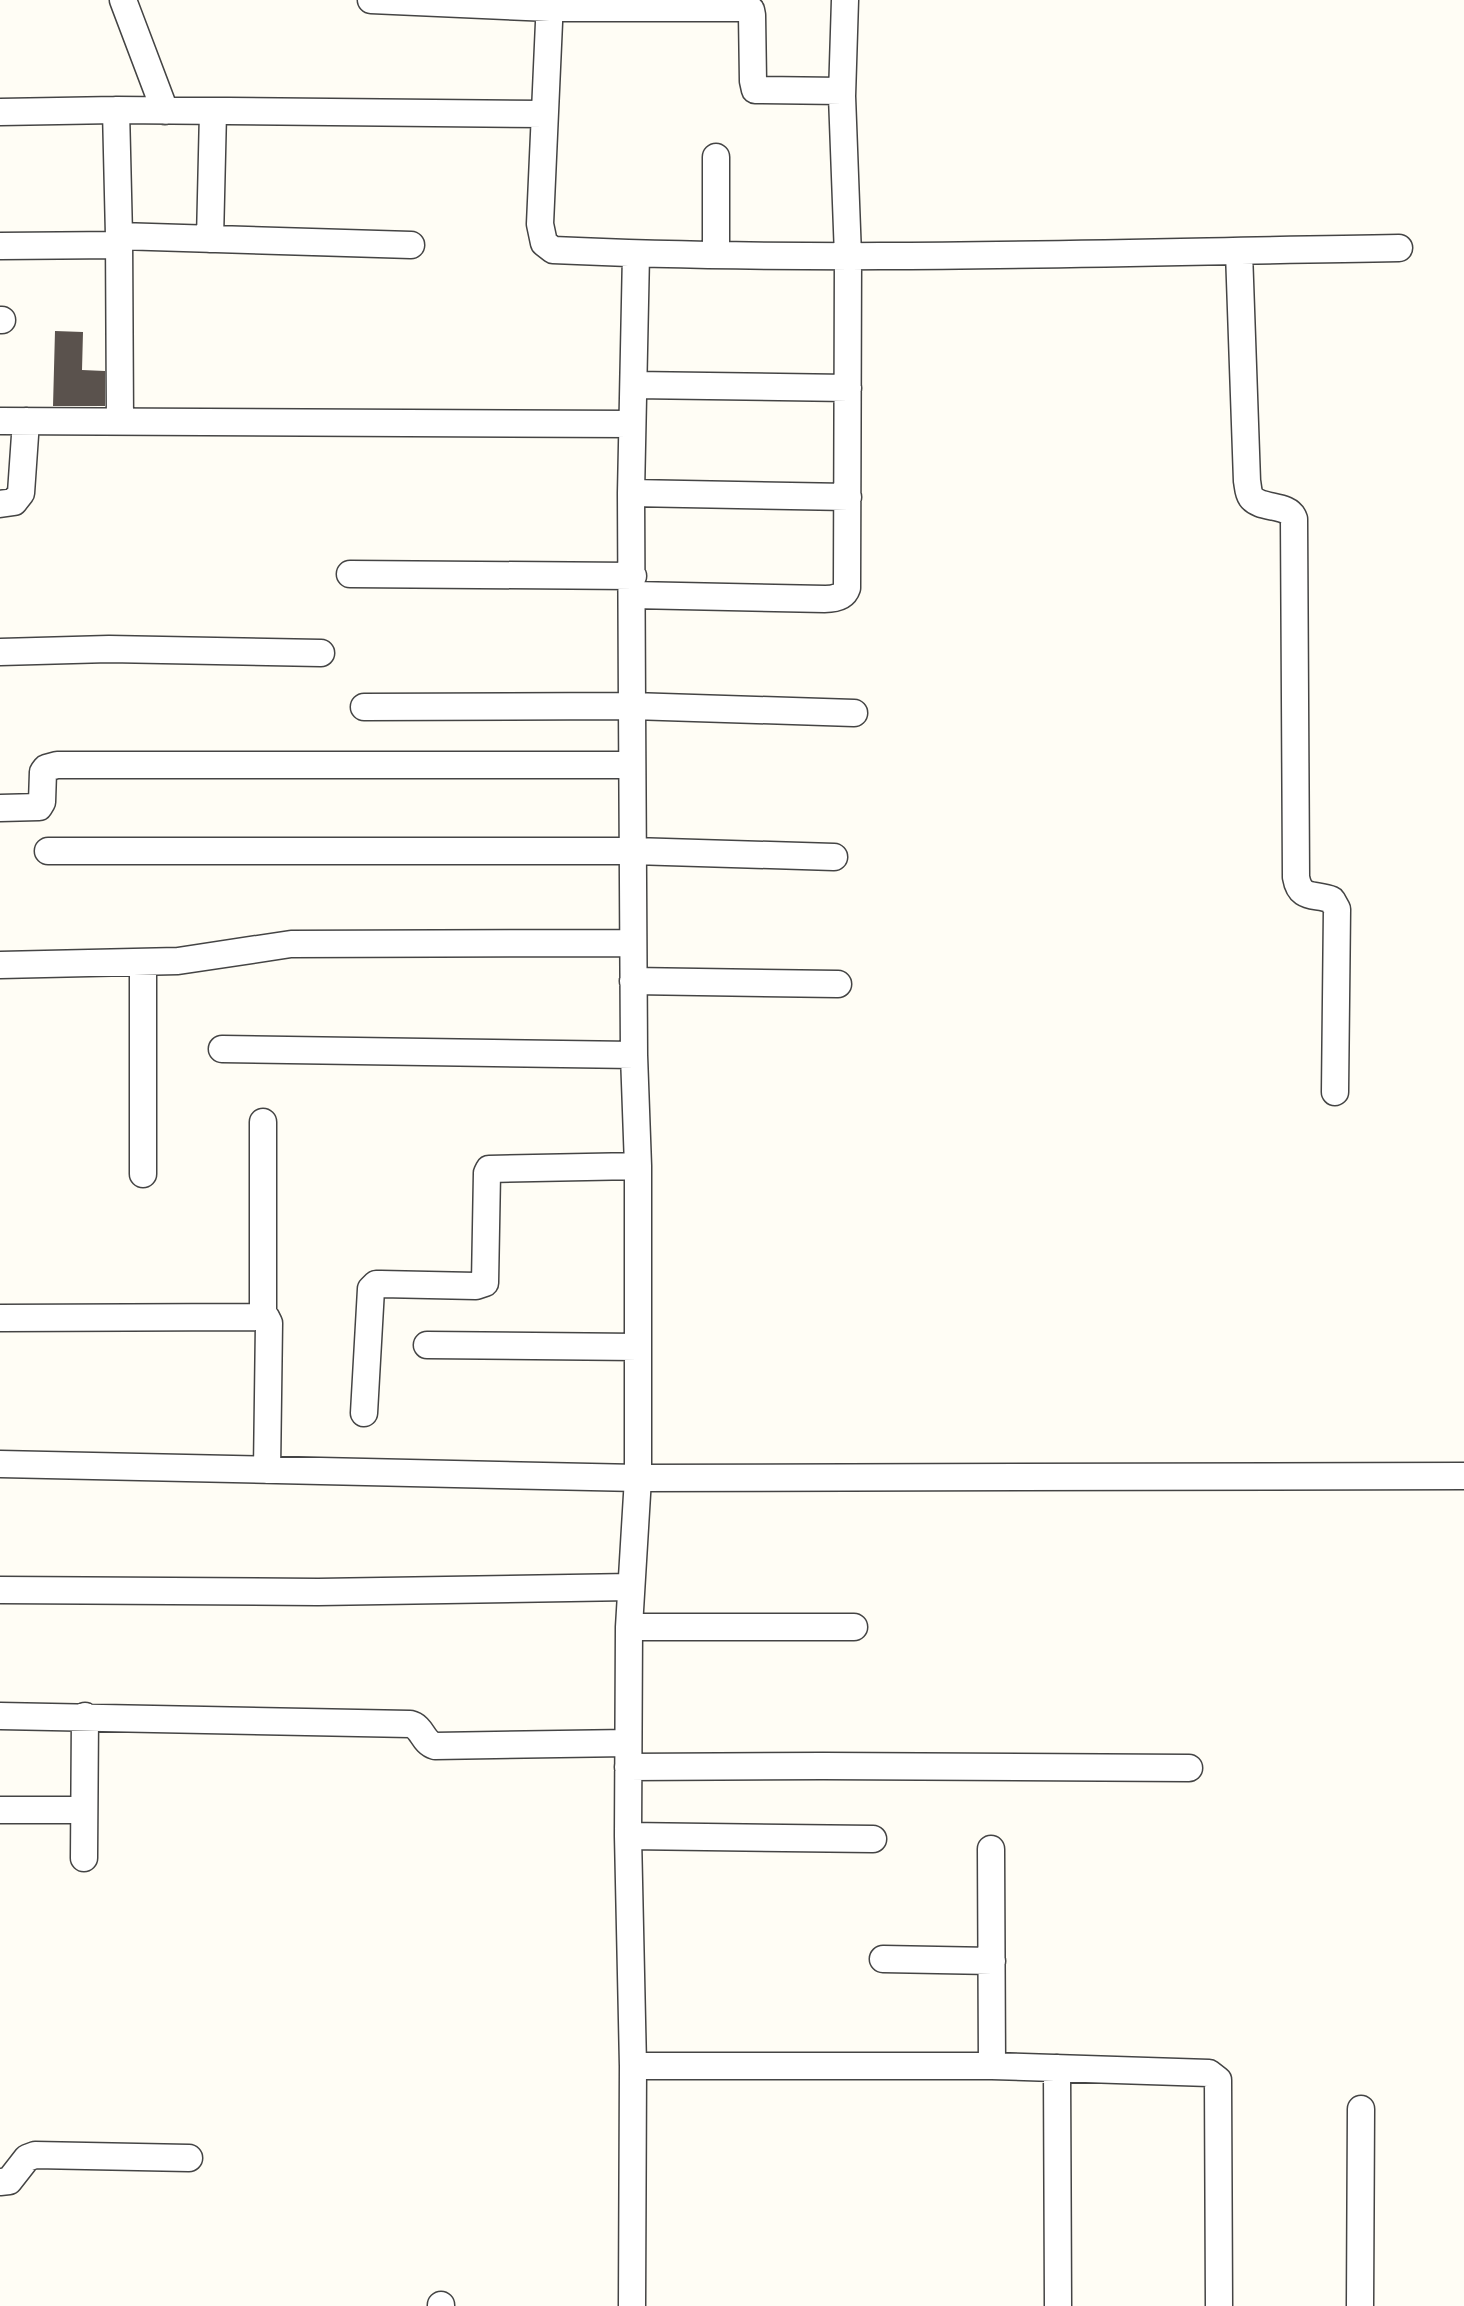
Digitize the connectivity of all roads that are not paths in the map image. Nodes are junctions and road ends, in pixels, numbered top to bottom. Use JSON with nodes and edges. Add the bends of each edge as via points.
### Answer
{"nodes":[{"id":1,"x":123,"y":0,"type":"edge"},
{"id":2,"x":372,"y":0,"type":"edge"},
{"id":3,"x":845,"y":0,"type":"edge"},
{"id":4,"x":550,"y":4,"type":"edge"},
{"id":5,"x":842,"y":90,"type":"junction"},
{"id":6,"x":116,"y":110,"type":"junction"},
{"id":7,"x":165,"y":111,"type":"junction"},
{"id":8,"x":0,"y":112,"type":"edge"},
{"id":9,"x":213,"y":112,"type":"junction"},
{"id":10,"x":544,"y":114,"type":"junction"},
{"id":11,"x":716,"y":157,"type":"dead end"},
{"id":12,"x":210,"y":239,"type":"junction"},
{"id":13,"x":119,"y":240,"type":"junction"},
{"id":14,"x":411,"y":245,"type":"dead end"},
{"id":15,"x":0,"y":246,"type":"edge"},
{"id":16,"x":1399,"y":248,"type":"dead end"},
{"id":17,"x":1239,"y":252,"type":"junction"},
{"id":18,"x":636,"y":254,"type":"junction"},
{"id":19,"x":716,"y":255,"type":"junction"},
{"id":20,"x":848,"y":256,"type":"junction"},
{"id":21,"x":634,"y":385,"type":"junction"},
{"id":22,"x":848,"y":388,"type":"junction"},
{"id":23,"x":0,"y":421,"type":"edge"},
{"id":24,"x":26,"y":421,"type":"junction"},
{"id":25,"x":120,"y":421,"type":"junction"},
{"id":26,"x":632,"y":424,"type":"junction"},
{"id":27,"x":631,"y":493,"type":"junction"},
{"id":28,"x":848,"y":497,"type":"junction"},
{"id":29,"x":0,"y":504,"type":"edge"},
{"id":30,"x":350,"y":574,"type":"dead end"},
{"id":31,"x":633,"y":586,"type":"junction"},
{"id":32,"x":0,"y":652,"type":"edge"},
{"id":33,"x":321,"y":653,"type":"dead end"},
{"id":34,"x":632,"y":706,"type":"junction"},
{"id":35,"x":364,"y":707,"type":"dead end"},
{"id":36,"x":854,"y":713,"type":"dead end"},
{"id":37,"x":632,"y":765,"type":"junction"},
{"id":38,"x":0,"y":808,"type":"edge"},
{"id":39,"x":48,"y":852,"type":"dead end"},
{"id":40,"x":633,"y":852,"type":"junction"},
{"id":41,"x":834,"y":857,"type":"dead end"},
{"id":42,"x":632,"y":943,"type":"junction"},
{"id":43,"x":143,"y":963,"type":"junction"},
{"id":44,"x":0,"y":964,"type":"edge"},
{"id":45,"x":633,"y":981,"type":"junction"},
{"id":46,"x":838,"y":984,"type":"dead end"},
{"id":47,"x":222,"y":1049,"type":"dead end"},
{"id":48,"x":634,"y":1055,"type":"junction"},
{"id":49,"x":1335,"y":1092,"type":"dead end"},
{"id":50,"x":262,"y":1122,"type":"dead end"},
{"id":51,"x":638,"y":1166,"type":"junction"},
{"id":52,"x":143,"y":1174,"type":"dead end"},
{"id":53,"x":263,"y":1316,"type":"junction"},
{"id":54,"x":0,"y":1318,"type":"edge"},
{"id":55,"x":427,"y":1345,"type":"dead end"},
{"id":56,"x":638,"y":1347,"type":"junction"},
{"id":57,"x":364,"y":1413,"type":"dead end"},
{"id":58,"x":0,"y":1464,"type":"edge"},
{"id":59,"x":268,"y":1470,"type":"junction"},
{"id":60,"x":1464,"y":1476,"type":"edge"},
{"id":61,"x":638,"y":1478,"type":"junction"},
{"id":62,"x":631,"y":1587,"type":"junction"},
{"id":63,"x":0,"y":1590,"type":"edge"},
{"id":64,"x":629,"y":1627,"type":"junction"},
{"id":65,"x":854,"y":1627,"type":"dead end"},
{"id":66,"x":0,"y":1716,"type":"edge"},
{"id":67,"x":85,"y":1716,"type":"junction"},
{"id":68,"x":628,"y":1755,"type":"junction"},
{"id":69,"x":1190,"y":1768,"type":"dead end"},
{"id":70,"x":0,"y":1810,"type":"edge"},
{"id":71,"x":84,"y":1810,"type":"junction"},
{"id":72,"x":628,"y":1836,"type":"junction"},
{"id":73,"x":873,"y":1839,"type":"dead end"},
{"id":74,"x":991,"y":1848,"type":"dead end"},
{"id":75,"x":84,"y":1858,"type":"dead end"},
{"id":76,"x":883,"y":1959,"type":"dead end"},
{"id":77,"x":992,"y":1961,"type":"junction"},
{"id":78,"x":633,"y":2066,"type":"junction"},
{"id":79,"x":992,"y":2066,"type":"junction"},
{"id":80,"x":1057,"y":2068,"type":"junction"},
{"id":81,"x":1361,"y":2109,"type":"dead end"},
{"id":82,"x":189,"y":2158,"type":"dead end"},
{"id":83,"x":0,"y":2182,"type":"edge"},
{"id":84,"x":632,"y":2306,"type":"edge"},
{"id":85,"x":1058,"y":2306,"type":"edge"},
{"id":86,"x":1219,"y":2306,"type":"edge"},
{"id":87,"x":1360,"y":2306,"type":"edge"}],
"edges":[{"from":1,"to":7,"type":"street"},
{"from":2,"to":4,"type":"street"},
{"from":3,"to":5,"type":"street"},
{"from":4,"to":5,"type":"street","via":[[748,9],[752,15],[752,81],[755,90]]},
{"from":4,"to":10,"type":"street"},
{"from":5,"to":20,"type":"street"},
{"from":6,"to":7,"type":"street"},
{"from":6,"to":8,"type":"street"},
{"from":6,"to":13,"type":"street"},
{"from":7,"to":9,"type":"street"},
{"from":9,"to":10,"type":"street"},
{"from":9,"to":12,"type":"street"},
{"from":10,"to":18,"type":"street","via":[[540,224],[544,243],[553,250]]},
{"from":11,"to":19,"type":"street"},
{"from":12,"to":13,"type":"street"},
{"from":12,"to":14,"type":"street"},
{"from":13,"to":15,"type":"street"},
{"from":13,"to":25,"type":"street"},
{"from":16,"to":17,"type":"street"},
{"from":17,"to":20,"type":"street"},
{"from":17,"to":49,"type":"street","via":[[1250,495],[1256,502],[1289,512],[1294,519],[1296,877],[1302,893],[1332,900],[1337,909]]},
{"from":18,"to":19,"type":"street"},
{"from":18,"to":21,"type":"street"},
{"from":19,"to":20,"type":"street"},
{"from":20,"to":22,"type":"street"},
{"from":21,"to":22,"type":"street"},
{"from":21,"to":26,"type":"street"},
{"from":22,"to":28,"type":"street"},
{"from":23,"to":24,"type":"street"},
{"from":24,"to":25,"type":"street"},
{"from":24,"to":29,"type":"street","via":[[21,493],[14,502]]},
{"from":25,"to":26,"type":"street"},
{"from":26,"to":27,"type":"street"},
{"from":27,"to":28,"type":"street"},
{"from":27,"to":31,"type":"street"},
{"from":28,"to":31,"type":"street","via":[[848,585],[846,592],[834,599]]},
{"from":30,"to":31,"type":"street"},
{"from":31,"to":34,"type":"street"},
{"from":32,"to":33,"type":"street","via":[[109,649]]},
{"from":34,"to":35,"type":"street"},
{"from":34,"to":36,"type":"street"},
{"from":34,"to":37,"type":"street"},
{"from":37,"to":38,"type":"street","via":[[57,765],[43,772],[39,807]]},
{"from":37,"to":40,"type":"street"},
{"from":39,"to":40,"type":"street"},
{"from":40,"to":41,"type":"street"},
{"from":40,"to":42,"type":"street"},
{"from":42,"to":43,"type":"street","via":[[291,944],[265,946],[226,956]]},
{"from":42,"to":45,"type":"street"},
{"from":43,"to":44,"type":"street"},
{"from":43,"to":52,"type":"street"},
{"from":45,"to":46,"type":"street"},
{"from":45,"to":48,"type":"street"},
{"from":47,"to":48,"type":"street"},
{"from":48,"to":51,"type":"street"},
{"from":50,"to":53,"type":"street"},
{"from":51,"to":56,"type":"street"},
{"from":51,"to":57,"type":"street","via":[[489,1169],[485,1283],[476,1286],[376,1284],[371,1290]]},
{"from":53,"to":54,"type":"street"},
{"from":53,"to":59,"type":"street","via":[[269,1323]]},
{"from":55,"to":56,"type":"street"},
{"from":56,"to":61,"type":"street"},
{"from":58,"to":59,"type":"street"},
{"from":59,"to":61,"type":"street"},
{"from":60,"to":61,"type":"street"},
{"from":61,"to":62,"type":"street"},
{"from":62,"to":63,"type":"street","via":[[318,1592]]},
{"from":62,"to":64,"type":"street"},
{"from":64,"to":65,"type":"street"},
{"from":64,"to":68,"type":"street"},
{"from":66,"to":67,"type":"street"},
{"from":67,"to":68,"type":"street","via":[[410,1724],[418,1726],[426,1741],[434,1746]]},
{"from":67,"to":71,"type":"street"},
{"from":68,"to":69,"type":"street","via":[[823,1766]]},
{"from":68,"to":72,"type":"street"},
{"from":70,"to":71,"type":"street"},
{"from":71,"to":75,"type":"street"},
{"from":72,"to":73,"type":"street"},
{"from":72,"to":78,"type":"street"},
{"from":74,"to":77,"type":"street"},
{"from":76,"to":77,"type":"street"},
{"from":77,"to":79,"type":"street"},
{"from":78,"to":79,"type":"street"},
{"from":78,"to":84,"type":"street"},
{"from":79,"to":80,"type":"street"},
{"from":80,"to":85,"type":"street"},
{"from":80,"to":86,"type":"street","via":[[1206,2072],[1217,2078]]},
{"from":81,"to":87,"type":"street"},
{"from":82,"to":83,"type":"street","via":[[35,2155],[27,2158],[9,2181]]}]}
